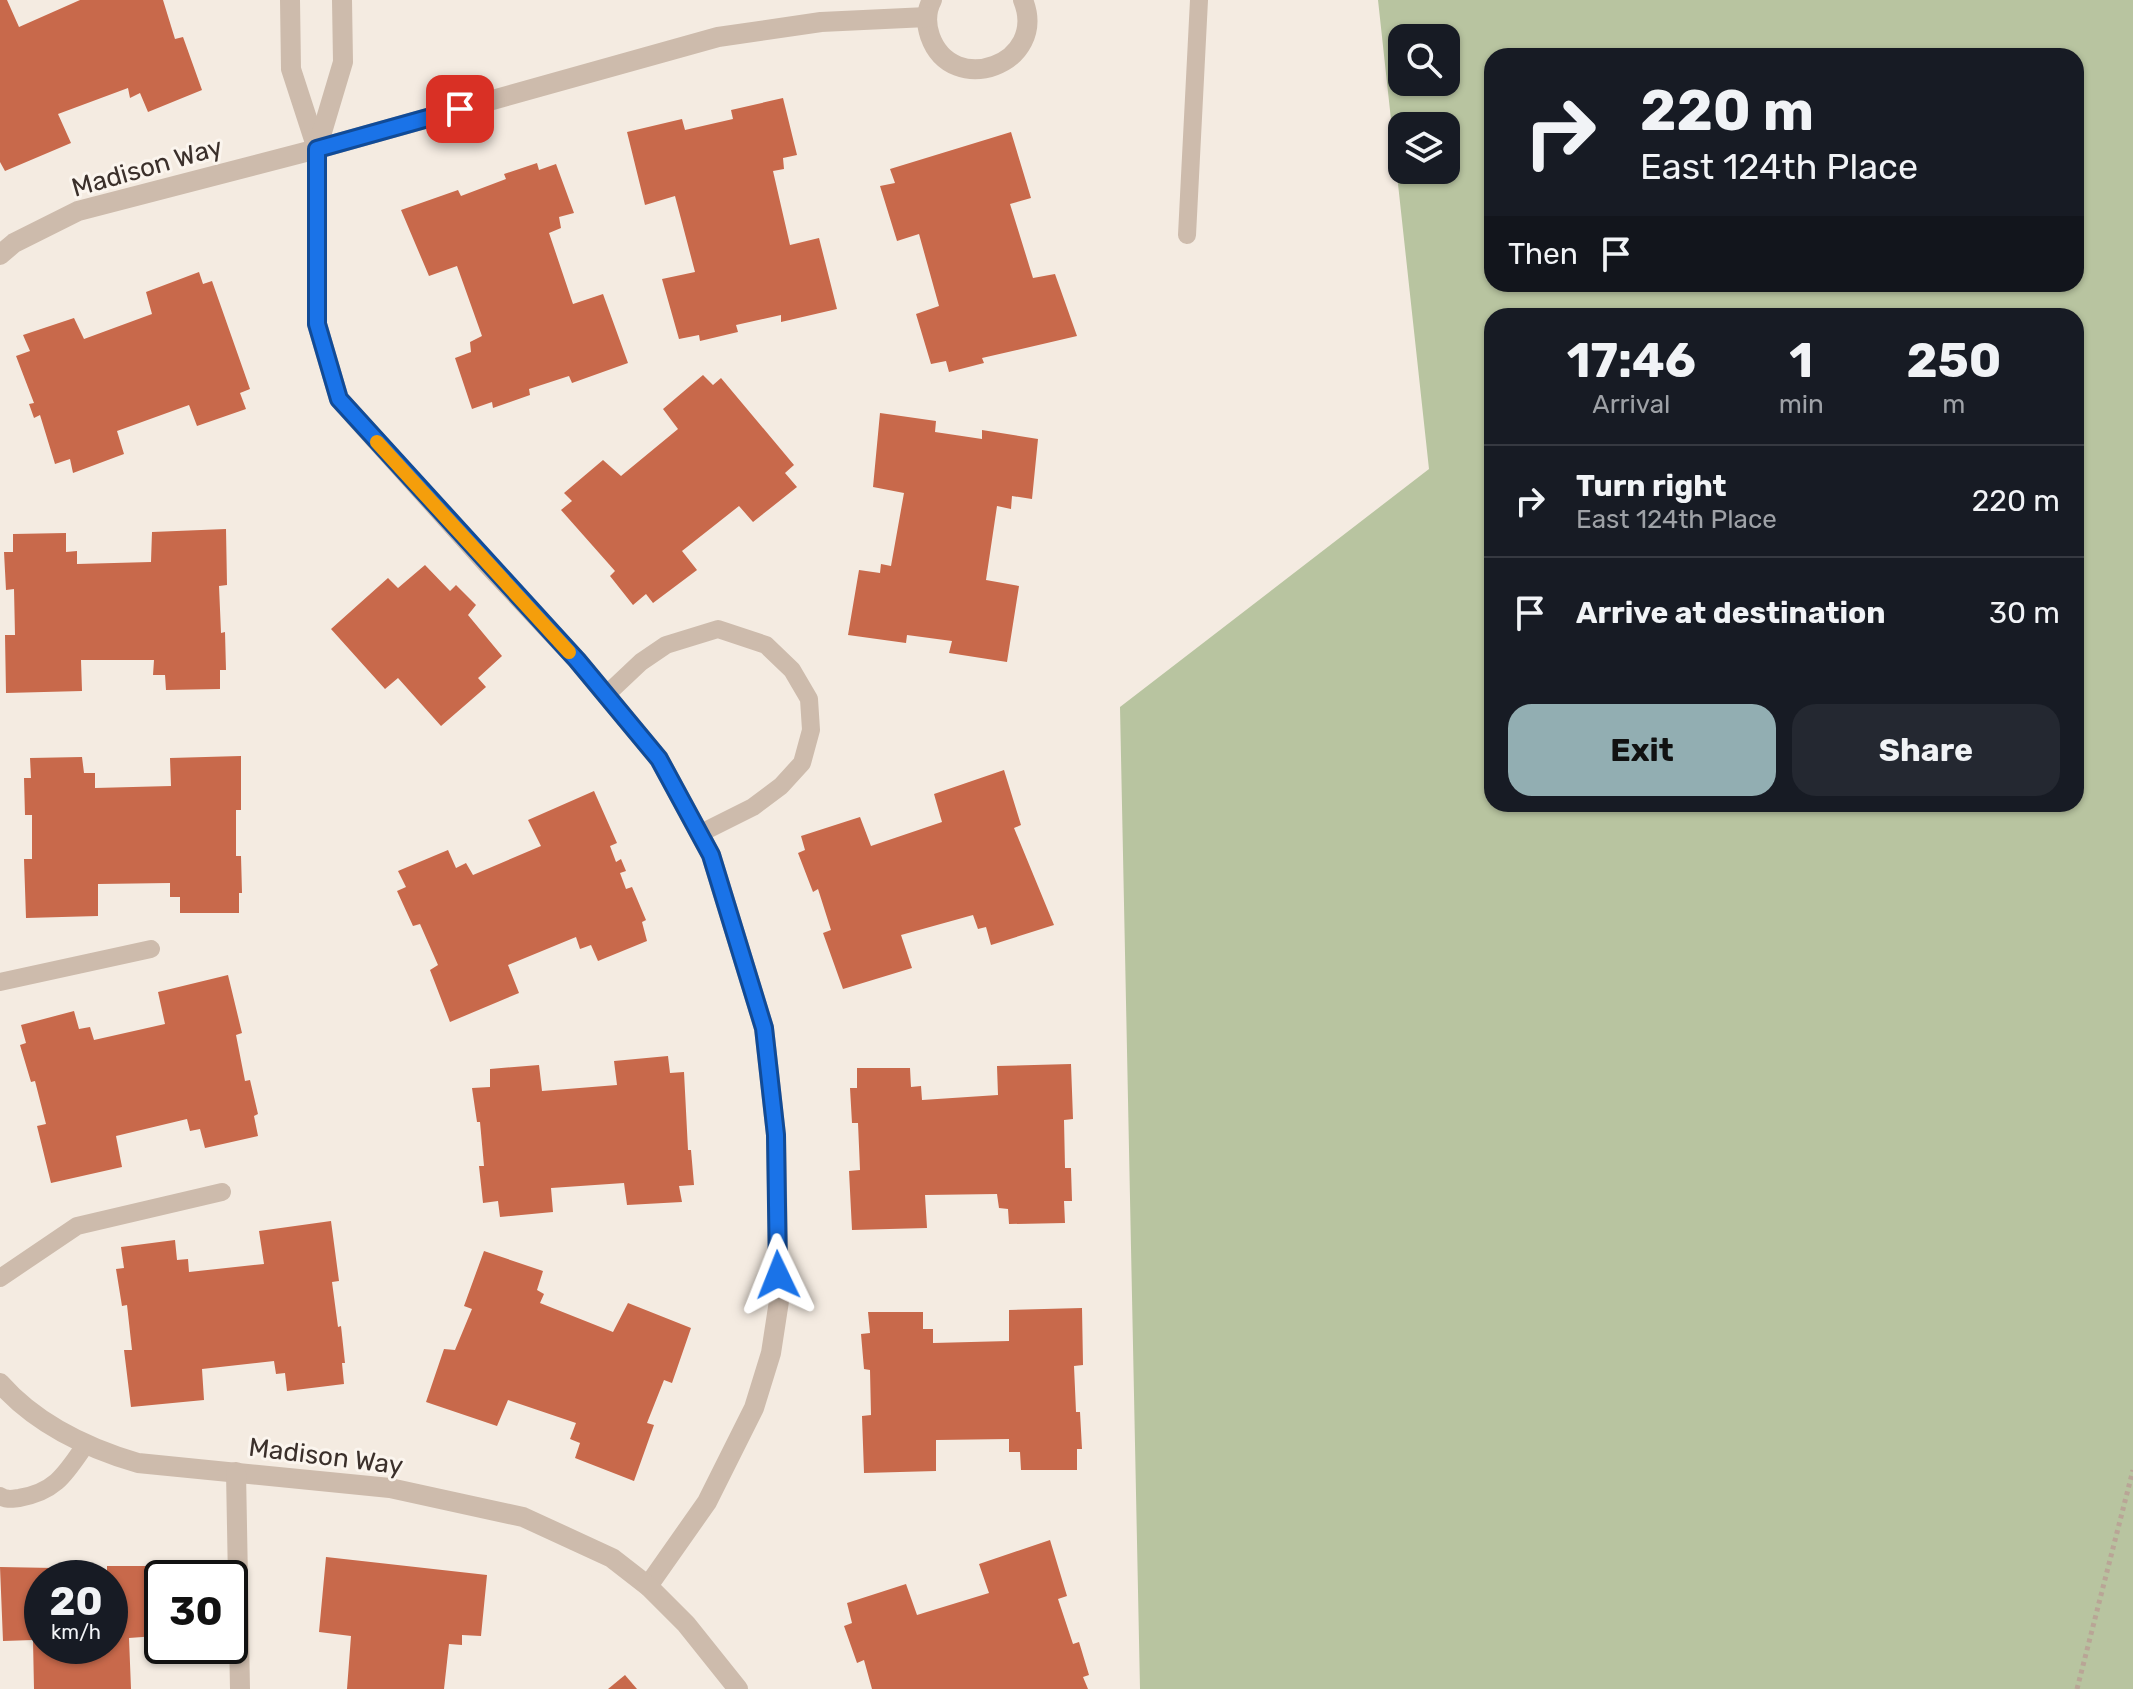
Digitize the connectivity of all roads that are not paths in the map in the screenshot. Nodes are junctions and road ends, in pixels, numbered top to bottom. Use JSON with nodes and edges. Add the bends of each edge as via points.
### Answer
{"nodes":[{"id":1,"x":290,"y":0,"type":"edge"},
{"id":2,"x":342,"y":0,"type":"edge"},
{"id":3,"x":1023,"y":0,"type":"edge"},
{"id":4,"x":1199,"y":0,"type":"edge"},
{"id":5,"x":930,"y":9,"type":"edge"},
{"id":6,"x":317,"y":149,"type":"junction"},
{"id":7,"x":1187,"y":235,"type":"dead end"},
{"id":8,"x":1,"y":251,"type":"edge"},
{"id":9,"x":606,"y":695,"type":"junction"},
{"id":10,"x":699,"y":834,"type":"junction"},
{"id":11,"x":151,"y":949,"type":"dead end"},
{"id":12,"x":0,"y":982,"type":"edge"},
{"id":13,"x":222,"y":1192,"type":"dead end"},
{"id":14,"x":0,"y":1278,"type":"edge"},
{"id":15,"x":0,"y":1383,"type":"edge"},
{"id":16,"x":86,"y":1444,"type":"junction"},
{"id":17,"x":236,"y":1472,"type":"junction"},
{"id":18,"x":0,"y":1496,"type":"edge"},
{"id":19,"x":648,"y":1586,"type":"junction"},
{"id":20,"x":240,"y":1689,"type":"edge"},
{"id":21,"x":738,"y":1689,"type":"edge"}],
"edges":[{"from":1,"to":6,"type":"street","via":[[291,69]]},
{"from":2,"to":6,"type":"street","via":[[343,62]]},
{"from":3,"to":5,"type":"street","via":[[1027,27],[1019,48],[999,65],[983,70],[945,59],[929,32]]},
{"from":4,"to":7,"type":"lane"},
{"from":5,"to":6,"type":"street","name":"Madison Way","via":[[718,37]]},
{"from":6,"to":8,"type":"street","name":"Madison Way","via":[[78,211]]},
{"from":6,"to":9,"type":"street","via":[[317,324],[339,399]]},
{"from":9,"to":10,"type":"street","via":[[659,759]]},
{"from":9,"to":10,"type":"lane","via":[[666,645],[718,629],[766,645],[792,670],[809,699],[811,730],[802,763],[753,807]]},
{"from":10,"to":19,"type":"street","via":[[711,855],[764,1028],[776,1135],[779,1301],[771,1353],[754,1408],[707,1502]]},
{"from":11,"to":12,"type":"lane"},
{"from":13,"to":14,"type":"lane","via":[[77,1226]]},
{"from":15,"to":16,"type":"street","name":"Madison Way","via":[[44,1421]]},
{"from":16,"to":17,"type":"street","name":"Madison Way","via":[[138,1463]]},
{"from":16,"to":18,"type":"lane","via":[[63,1477],[39,1495]]},
{"from":17,"to":19,"type":"street","name":"Madison Way","via":[[390,1488],[523,1517],[612,1558]]},
{"from":17,"to":20,"type":"street"},
{"from":19,"to":21,"type":"street","name":"Madison Way"}]}
